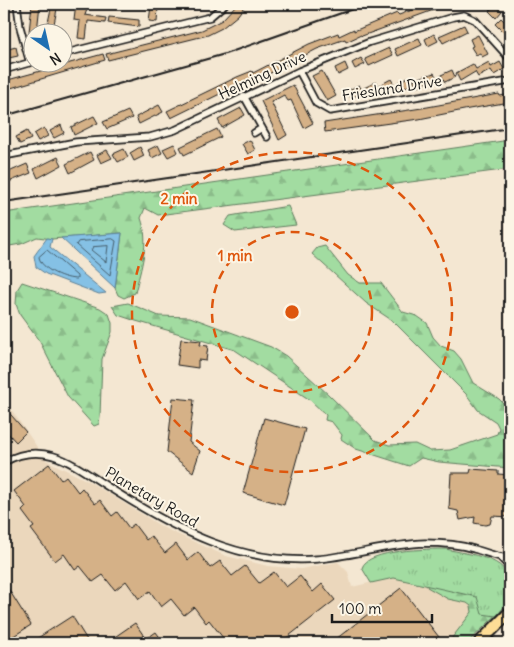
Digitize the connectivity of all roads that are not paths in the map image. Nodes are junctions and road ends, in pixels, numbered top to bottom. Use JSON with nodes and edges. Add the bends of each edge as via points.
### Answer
{"nodes":[{"id":1,"x":17,"y":4,"type":"edge"},
{"id":2,"x":225,"y":4,"type":"edge"},
{"id":3,"x":22,"y":33,"type":"edge"},
{"id":4,"x":72,"y":52,"type":"edge"},
{"id":5,"x":510,"y":59,"type":"edge"},
{"id":6,"x":22,"y":65,"type":"edge"},
{"id":7,"x":4,"y":70,"type":"edge"},
{"id":8,"x":299,"y":70,"type":"junction"},
{"id":9,"x":510,"y":81,"type":"edge"},
{"id":10,"x":244,"y":96,"type":"junction"},
{"id":11,"x":262,"y":128,"type":"junction"},
{"id":12,"x":254,"y":133,"type":"dead end"},
{"id":13,"x":267,"y":138,"type":"dead end"},
{"id":14,"x":4,"y":156,"type":"edge"},
{"id":15,"x":4,"y":462,"type":"edge"},
{"id":16,"x":501,"y":558,"type":"junction"},
{"id":17,"x":510,"y":558,"type":"edge"},
{"id":18,"x":510,"y":567,"type":"edge"},
{"id":19,"x":510,"y":612,"type":"edge"},
{"id":20,"x":479,"y":643,"type":"edge"}],
"edges":[{"from":1,"to":3,"type":"street"},
{"from":2,"to":4,"type":"street","via":[[210,17]]},
{"from":5,"to":8,"type":"street","name":"Helming Drive","via":[[475,20],[464,15],[370,42]]},
{"from":6,"to":7,"type":"street"},
{"from":8,"to":9,"type":"street","name":"Friesland Drive","via":[[316,103],[330,111]]},
{"from":8,"to":10,"type":"street","name":"Helming Drive"},
{"from":10,"to":11,"type":"street"},
{"from":10,"to":14,"type":"street","name":"Helming Drive","via":[[175,130],[150,137],[76,142]]},
{"from":11,"to":12,"type":"street"},
{"from":11,"to":13,"type":"street"},
{"from":15,"to":16,"type":"street","name":"Planetary Road","via":[[27,453],[55,456],[173,526],[243,553],[316,559],[410,544],[445,543]]},
{"from":16,"to":17,"type":"street","name":"Planetary Road"},
{"from":16,"to":18,"type":"street","name":"Planetary Road"},
{"from":19,"to":20,"type":"main road"}]}
